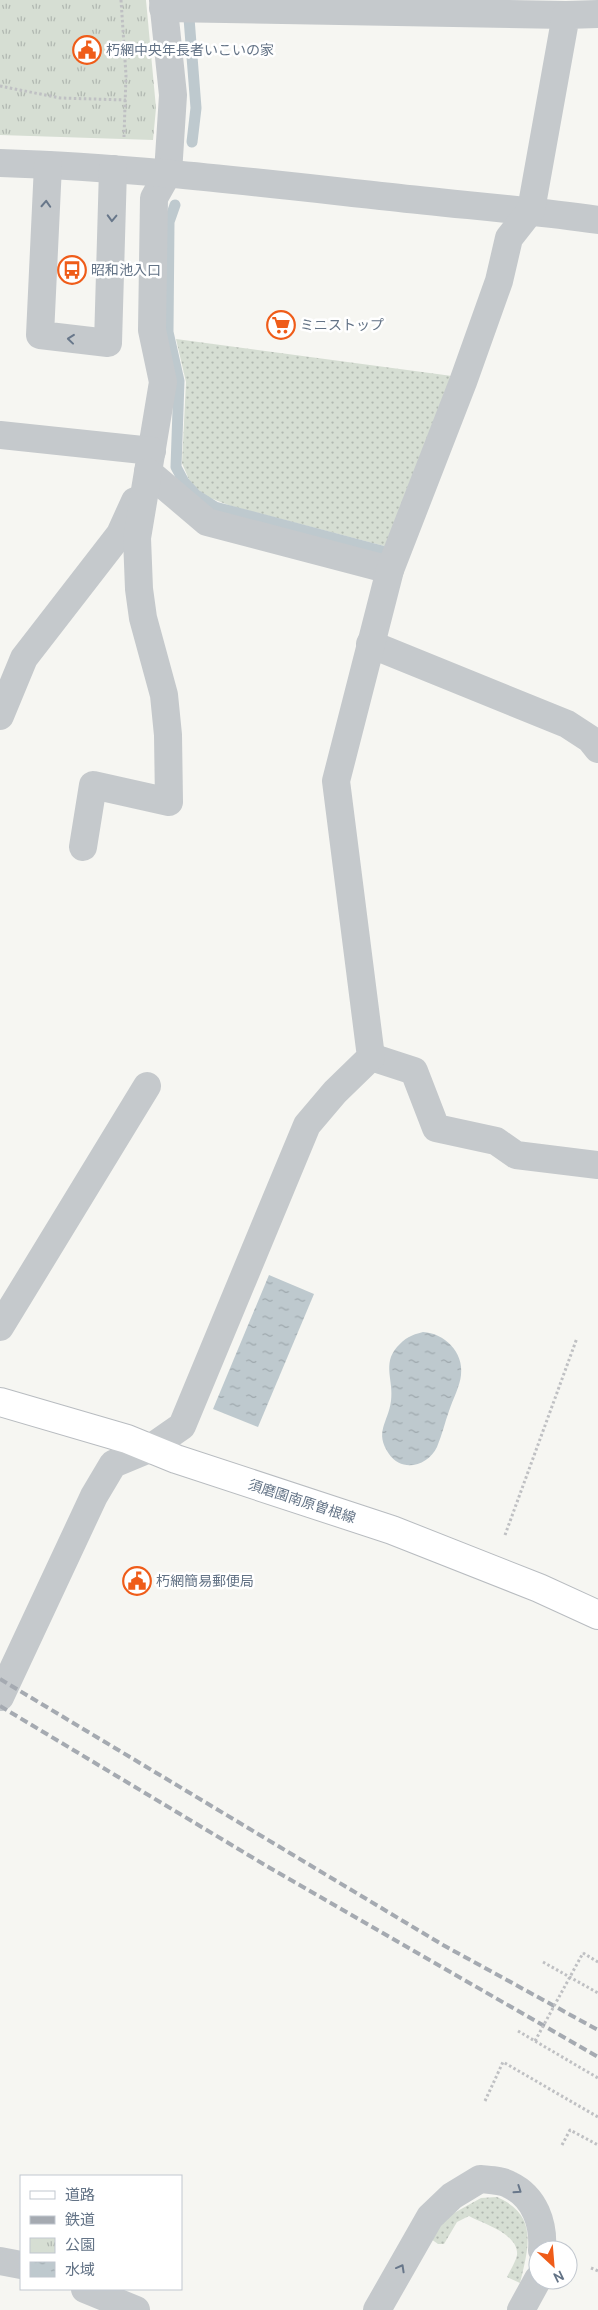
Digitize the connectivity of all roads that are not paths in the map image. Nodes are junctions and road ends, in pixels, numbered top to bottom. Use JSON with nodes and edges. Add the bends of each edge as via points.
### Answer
{"nodes":[{"id":1,"x":163,"y":4,"type":"edge"},
{"id":2,"x":598,"y":14,"type":"edge"},
{"id":3,"x":566,"y":15,"type":"junction"},
{"id":4,"x":0,"y":164,"type":"edge"},
{"id":5,"x":48,"y":165,"type":"junction"},
{"id":6,"x":114,"y":169,"type":"junction"},
{"id":7,"x":168,"y":172,"type":"junction"},
{"id":8,"x":531,"y":210,"type":"junction"},
{"id":9,"x":598,"y":220,"type":"edge"},
{"id":10,"x":0,"y":435,"type":"edge"},
{"id":11,"x":150,"y":462,"type":"junction"},
{"id":12,"x":390,"y":570,"type":"junction"},
{"id":13,"x":370,"y":644,"type":"junction"},
{"id":14,"x":0,"y":716,"type":"edge"},
{"id":15,"x":598,"y":748,"type":"edge"},
{"id":16,"x":83,"y":847,"type":"dead end"},
{"id":17,"x":372,"y":1057,"type":"junction"},
{"id":18,"x":147,"y":1086,"type":"dead end"},
{"id":19,"x":598,"y":1165,"type":"edge"},
{"id":20,"x":0,"y":1327,"type":"edge"},
{"id":21,"x":0,"y":1402,"type":"edge"},
{"id":22,"x":149,"y":1449,"type":"junction"},
{"id":23,"x":598,"y":1615,"type":"edge"},
{"id":24,"x":0,"y":1697,"type":"edge"},
{"id":25,"x":541,"y":2240,"type":"edge"},
{"id":26,"x":0,"y":2261,"type":"edge"},
{"id":27,"x":20,"y":2265,"type":"edge"},
{"id":28,"x":87,"y":2290,"type":"edge"},
{"id":29,"x":532,"y":2290,"type":"edge"},
{"id":30,"x":136,"y":2310,"type":"edge"},
{"id":31,"x":377,"y":2310,"type":"edge"},
{"id":32,"x":521,"y":2310,"type":"edge"}],
"edges":[{"from":1,"to":3,"type":"street"},
{"from":1,"to":7,"type":"street","via":[[173,95]]},
{"from":2,"to":3,"type":"street"},
{"from":3,"to":8,"type":"street"},
{"from":4,"to":5,"type":"street"},
{"from":5,"to":6,"type":"street"},
{"from":6,"to":5,"type":"street","one_way":true,"via":[[108,343],[40,336]]},
{"from":6,"to":7,"type":"street"},
{"from":7,"to":8,"type":"street"},
{"from":7,"to":11,"type":"street","via":[[154,198],[152,330],[163,382]]},
{"from":8,"to":9,"type":"street"},
{"from":8,"to":12,"type":"street","via":[[509,238],[489,309]]},
{"from":10,"to":11,"type":"street"},
{"from":11,"to":12,"type":"street","via":[[207,522]]},
{"from":11,"to":14,"type":"street","via":[[120,534],[24,658]]},
{"from":11,"to":16,"type":"street","via":[[137,538],[140,589],[143,618],[164,695],[176,808],[93,785]]},
{"from":12,"to":13,"type":"street"},
{"from":13,"to":15,"type":"street","via":[[567,724]]},
{"from":13,"to":17,"type":"street","via":[[336,781]]},
{"from":17,"to":19,"type":"street","via":[[414,1071],[436,1128],[496,1141],[516,1155]]},
{"from":17,"to":22,"type":"street","via":[[335,1092],[307,1125],[182,1426]]},
{"from":18,"to":20,"type":"street"},
{"from":21,"to":22,"type":"main road","name":"須磨園南原曽根線","via":[[127,1439]]},
{"from":22,"to":23,"type":"main road","name":"須磨園南原曽根線","via":[[392,1530]]},
{"from":22,"to":24,"type":"street","via":[[113,1464],[94,1496]]},
{"from":31,"to":25,"type":"street","one_way":true,"via":[[430,2217],[452,2196],[480,2179],[509,2184],[526,2196],[538,2213]]},
{"from":26,"to":27,"type":"street"},
{"from":28,"to":30,"type":"street"},
{"from":29,"to":32,"type":"street"}]}
